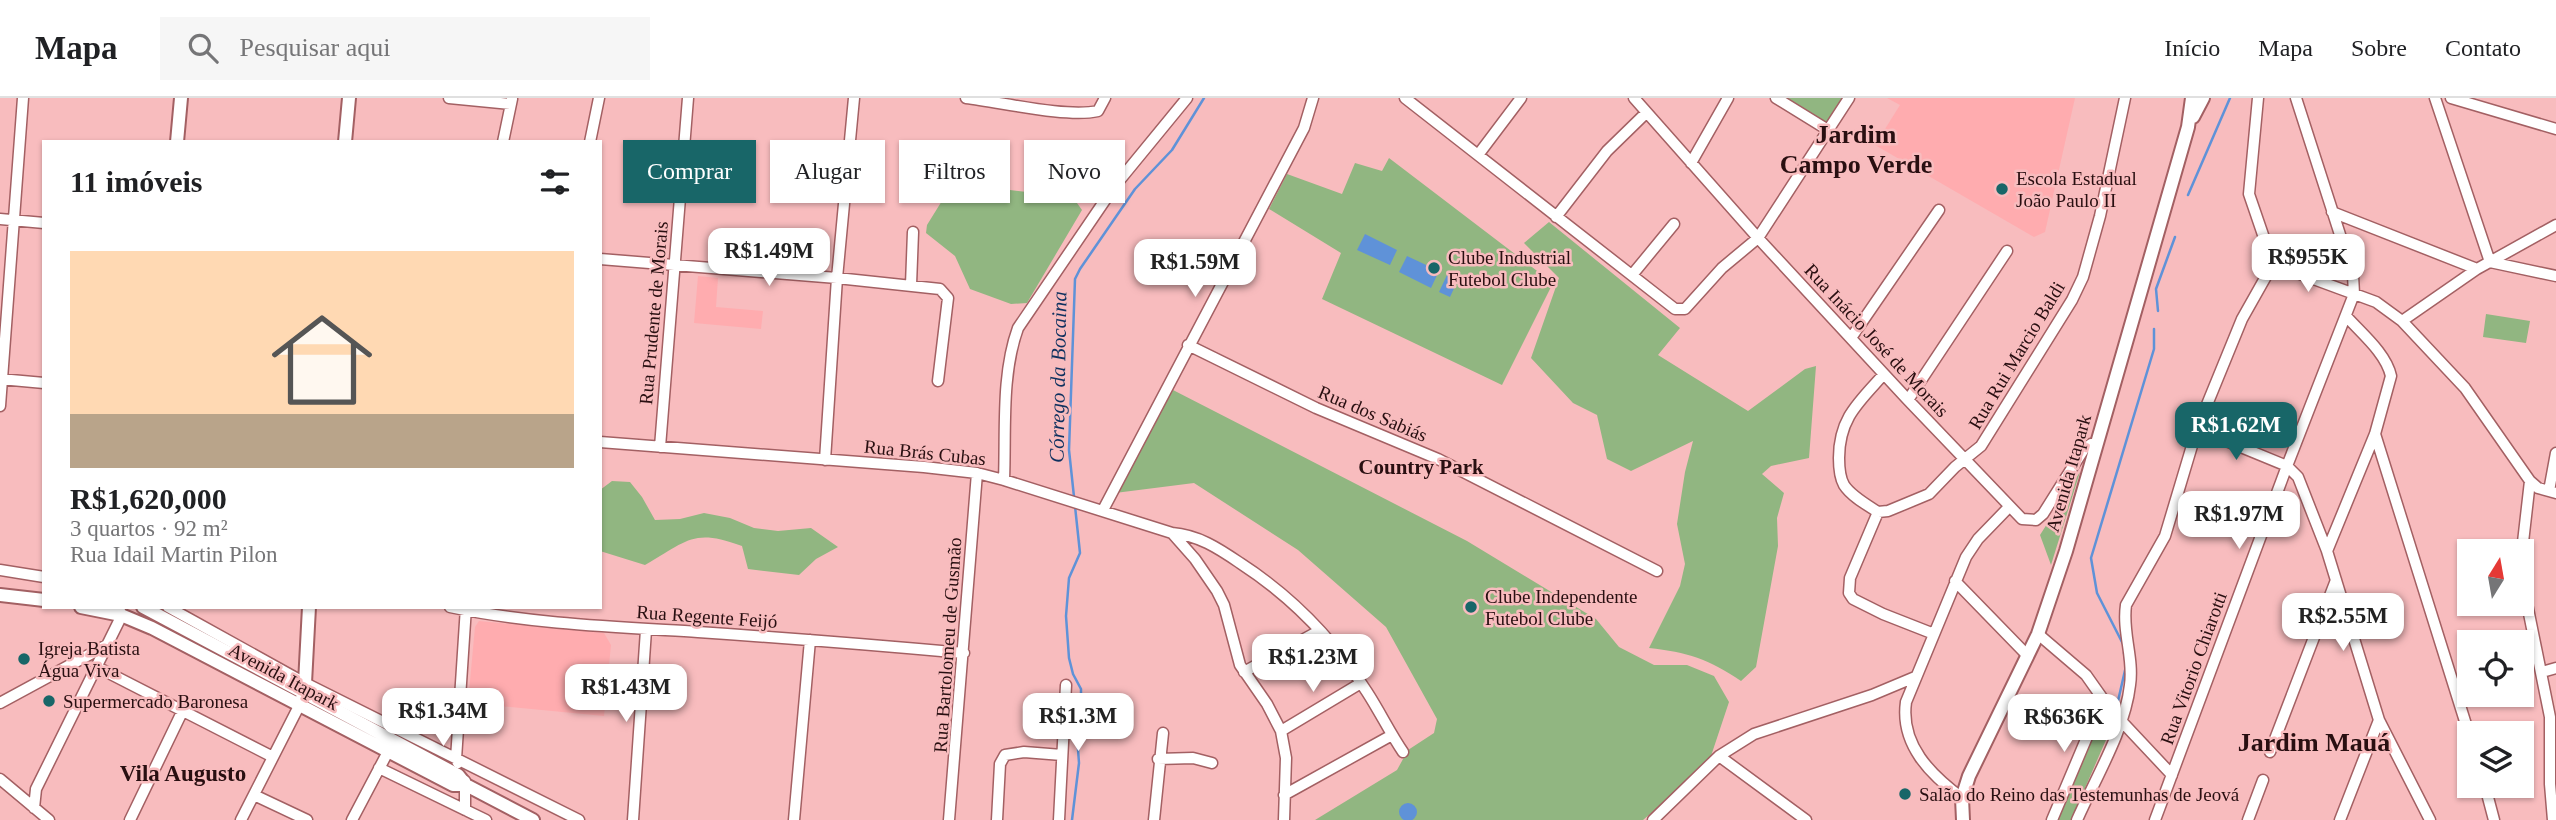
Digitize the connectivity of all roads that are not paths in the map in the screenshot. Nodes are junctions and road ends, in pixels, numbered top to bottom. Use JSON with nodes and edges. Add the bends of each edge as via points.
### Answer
{"nodes":[{"id":1,"x":23,"y":98,"type":"edge"},
{"id":2,"x":181,"y":98,"type":"edge"},
{"id":3,"x":349,"y":98,"type":"edge"},
{"id":4,"x":449,"y":98,"type":"edge"},
{"id":5,"x":599,"y":98,"type":"edge"},
{"id":6,"x":688,"y":98,"type":"edge"},
{"id":7,"x":854,"y":98,"type":"edge"},
{"id":8,"x":966,"y":98,"type":"edge"},
{"id":9,"x":1105,"y":98,"type":"edge"},
{"id":10,"x":1187,"y":98,"type":"edge"},
{"id":11,"x":1313,"y":98,"type":"edge"},
{"id":12,"x":1405,"y":98,"type":"edge"},
{"id":13,"x":1521,"y":98,"type":"edge"},
{"id":14,"x":1634,"y":98,"type":"edge"},
{"id":15,"x":1728,"y":98,"type":"edge"},
{"id":16,"x":1776,"y":98,"type":"edge"},
{"id":17,"x":1849,"y":98,"type":"edge"},
{"id":18,"x":2125,"y":98,"type":"edge"},
{"id":19,"x":2203,"y":98,"type":"edge"},
{"id":20,"x":2258,"y":98,"type":"edge"},
{"id":21,"x":2296,"y":98,"type":"edge"},
{"id":22,"x":2435,"y":98,"type":"edge"},
{"id":23,"x":2451,"y":98,"type":"edge"},
{"id":24,"x":512,"y":101,"type":"edge"},
{"id":25,"x":1008,"y":101,"type":"edge"},
{"id":26,"x":2191,"y":101,"type":"edge"},
{"id":27,"x":1646,"y":113,"type":"junction"},
{"id":28,"x":2188,"y":127,"type":"junction"},
{"id":29,"x":2556,"y":129,"type":"edge"},
{"id":30,"x":1828,"y":130,"type":"junction"},
{"id":31,"x":177,"y":140,"type":"edge"},
{"id":32,"x":345,"y":140,"type":"edge"},
{"id":33,"x":503,"y":140,"type":"edge"},
{"id":34,"x":590,"y":140,"type":"edge"},
{"id":35,"x":1478,"y":155,"type":"junction"},
{"id":36,"x":1691,"y":163,"type":"junction"},
{"id":37,"x":1939,"y":210,"type":"dead end"},
{"id":38,"x":2332,"y":212,"type":"junction"},
{"id":39,"x":1556,"y":217,"type":"junction"},
{"id":40,"x":0,"y":219,"type":"edge"},
{"id":41,"x":15,"y":220,"type":"junction"},
{"id":42,"x":42,"y":223,"type":"edge"},
{"id":43,"x":1674,"y":223,"type":"dead end"},
{"id":44,"x":2556,"y":225,"type":"edge"},
{"id":45,"x":913,"y":232,"type":"dead end"},
{"id":46,"x":1758,"y":238,"type":"junction"},
{"id":47,"x":2007,"y":251,"type":"dead end"},
{"id":48,"x":602,"y":260,"type":"edge"},
{"id":49,"x":2490,"y":262,"type":"junction"},
{"id":50,"x":2273,"y":264,"type":"junction"},
{"id":51,"x":675,"y":266,"type":"junction"},
{"id":52,"x":2477,"y":269,"type":"junction"},
{"id":53,"x":1632,"y":275,"type":"junction"},
{"id":54,"x":2556,"y":276,"type":"edge"},
{"id":55,"x":837,"y":278,"type":"junction"},
{"id":56,"x":911,"y":285,"type":"junction"},
{"id":57,"x":2354,"y":294,"type":"junction"},
{"id":58,"x":2346,"y":316,"type":"junction"},
{"id":59,"x":2402,"y":321,"type":"junction"},
{"id":60,"x":1850,"y":338,"type":"junction"},
{"id":61,"x":1188,"y":345,"type":"junction"},
{"id":62,"x":1884,"y":374,"type":"junction"},
{"id":63,"x":1,"y":379,"type":"edge"},
{"id":64,"x":938,"y":381,"type":"dead end"},
{"id":65,"x":42,"y":383,"type":"edge"},
{"id":66,"x":1908,"y":400,"type":"junction"},
{"id":67,"x":0,"y":406,"type":"edge"},
{"id":68,"x":2197,"y":429,"type":"junction"},
{"id":69,"x":2375,"y":434,"type":"junction"},
{"id":70,"x":602,"y":442,"type":"edge"},
{"id":71,"x":2096,"y":444,"type":"junction"},
{"id":72,"x":660,"y":447,"type":"junction"},
{"id":73,"x":2556,"y":453,"type":"edge"},
{"id":74,"x":824,"y":460,"type":"junction"},
{"id":75,"x":1966,"y":460,"type":"junction"},
{"id":76,"x":2287,"y":466,"type":"junction"},
{"id":77,"x":978,"y":473,"type":"junction"},
{"id":78,"x":1004,"y":480,"type":"junction"},
{"id":79,"x":2530,"y":481,"type":"junction"},
{"id":80,"x":2553,"y":492,"type":"edge"},
{"id":81,"x":2009,"y":507,"type":"junction"},
{"id":82,"x":1099,"y":509,"type":"junction"},
{"id":83,"x":1878,"y":512,"type":"junction"},
{"id":84,"x":1171,"y":533,"type":"junction"},
{"id":85,"x":2523,"y":539,"type":"edge"},
{"id":86,"x":2328,"y":551,"type":"junction"},
{"id":87,"x":0,"y":570,"type":"edge"},
{"id":88,"x":1657,"y":571,"type":"dead end"},
{"id":89,"x":42,"y":577,"type":"edge"},
{"id":90,"x":1955,"y":580,"type":"junction"},
{"id":91,"x":2336,"y":580,"type":"junction"},
{"id":92,"x":0,"y":595,"type":"edge"},
{"id":93,"x":41,"y":599,"type":"edge"},
{"id":94,"x":100,"y":609,"type":"edge"},
{"id":95,"x":145,"y":609,"type":"edge"},
{"id":96,"x":148,"y":609,"type":"edge"},
{"id":97,"x":172,"y":609,"type":"edge"},
{"id":98,"x":309,"y":609,"type":"edge"},
{"id":99,"x":466,"y":609,"type":"edge"},
{"id":100,"x":120,"y":611,"type":"edge"},
{"id":101,"x":2528,"y":616,"type":"edge"},
{"id":102,"x":152,"y":628,"type":"junction"},
{"id":103,"x":646,"y":630,"type":"junction"},
{"id":104,"x":1319,"y":631,"type":"junction"},
{"id":105,"x":1934,"y":634,"type":"junction"},
{"id":106,"x":2038,"y":634,"type":"junction"},
{"id":107,"x":810,"y":640,"type":"junction"},
{"id":108,"x":107,"y":645,"type":"junction"},
{"id":109,"x":964,"y":653,"type":"junction"},
{"id":110,"x":2027,"y":655,"type":"junction"},
{"id":111,"x":70,"y":667,"type":"junction"},
{"id":112,"x":97,"y":667,"type":"junction"},
{"id":113,"x":2556,"y":668,"type":"edge"},
{"id":114,"x":1244,"y":672,"type":"junction"},
{"id":115,"x":2542,"y":672,"type":"junction"},
{"id":116,"x":242,"y":675,"type":"junction"},
{"id":117,"x":1915,"y":677,"type":"junction"},
{"id":118,"x":89,"y":683,"type":"junction"},
{"id":119,"x":1361,"y":683,"type":"junction"},
{"id":120,"x":1066,"y":685,"type":"dead end"},
{"id":121,"x":305,"y":687,"type":"junction"},
{"id":122,"x":2103,"y":699,"type":"junction"},
{"id":123,"x":0,"y":703,"type":"edge"},
{"id":124,"x":299,"y":706,"type":"junction"},
{"id":125,"x":183,"y":709,"type":"junction"},
{"id":126,"x":2379,"y":720,"type":"junction"},
{"id":127,"x":2465,"y":721,"type":"edge"},
{"id":128,"x":2121,"y":722,"type":"junction"},
{"id":129,"x":1282,"y":731,"type":"junction"},
{"id":130,"x":1163,"y":733,"type":"dead end"},
{"id":131,"x":1392,"y":735,"type":"junction"},
{"id":132,"x":394,"y":740,"type":"junction"},
{"id":133,"x":1403,"y":752,"type":"dead end"},
{"id":134,"x":2270,"y":752,"type":"dead end"},
{"id":135,"x":1062,"y":755,"type":"junction"},
{"id":136,"x":1719,"y":756,"type":"junction"},
{"id":137,"x":274,"y":757,"type":"junction"},
{"id":138,"x":456,"y":758,"type":"junction"},
{"id":139,"x":1158,"y":759,"type":"junction"},
{"id":140,"x":1212,"y":762,"type":"dead end"},
{"id":141,"x":379,"y":768,"type":"junction"},
{"id":142,"x":2172,"y":775,"type":"junction"},
{"id":143,"x":0,"y":779,"type":"edge"},
{"id":144,"x":2263,"y":780,"type":"dead end"},
{"id":145,"x":466,"y":785,"type":"junction"},
{"id":146,"x":36,"y":789,"type":"junction"},
{"id":147,"x":1964,"y":792,"type":"junction"},
{"id":148,"x":254,"y":795,"type":"junction"},
{"id":149,"x":1284,"y":795,"type":"junction"},
{"id":150,"x":19,"y":796,"type":"junction"},
{"id":151,"x":2488,"y":798,"type":"edge"},
{"id":152,"x":34,"y":808,"type":"junction"},
{"id":153,"x":465,"y":810,"type":"junction"},
{"id":154,"x":49,"y":820,"type":"edge"},
{"id":155,"x":130,"y":820,"type":"edge"},
{"id":156,"x":242,"y":820,"type":"edge"},
{"id":157,"x":307,"y":820,"type":"edge"},
{"id":158,"x":352,"y":820,"type":"edge"},
{"id":159,"x":486,"y":820,"type":"edge"},
{"id":160,"x":533,"y":820,"type":"edge"},
{"id":161,"x":579,"y":820,"type":"edge"},
{"id":162,"x":633,"y":820,"type":"edge"},
{"id":163,"x":794,"y":820,"type":"edge"},
{"id":164,"x":949,"y":820,"type":"edge"},
{"id":165,"x":997,"y":820,"type":"edge"},
{"id":166,"x":1059,"y":820,"type":"edge"},
{"id":167,"x":1154,"y":820,"type":"edge"},
{"id":168,"x":1284,"y":820,"type":"edge"},
{"id":169,"x":1653,"y":820,"type":"edge"},
{"id":170,"x":1806,"y":820,"type":"edge"},
{"id":171,"x":1963,"y":820,"type":"edge"},
{"id":172,"x":2052,"y":820,"type":"edge"},
{"id":173,"x":2077,"y":820,"type":"edge"},
{"id":174,"x":2155,"y":820,"type":"edge"},
{"id":175,"x":2248,"y":820,"type":"edge"},
{"id":176,"x":2340,"y":820,"type":"edge"},
{"id":177,"x":2430,"y":820,"type":"edge"},
{"id":178,"x":2494,"y":820,"type":"edge"},
{"id":179,"x":2553,"y":820,"type":"edge"}],
"edges":[{"from":1,"to":41,"type":"street"},
{"from":2,"to":31,"type":"main road"},
{"from":3,"to":32,"type":"main road"},
{"from":4,"to":24,"type":"street"},
{"from":5,"to":34,"type":"street"},
{"from":6,"to":51,"type":"street","name":"Rua Prudente de Morais"},
{"from":7,"to":55,"type":"street"},
{"from":8,"to":25,"type":"street"},
{"from":9,"to":25,"type":"street","via":[[1098,111],[1090,113]]},
{"from":10,"to":78,"type":"street","via":[[1114,187],[1018,328],[1009,365]]},
{"from":11,"to":61,"type":"street","via":[[1304,128]]},
{"from":12,"to":35,"type":"street"},
{"from":13,"to":35,"type":"street"},
{"from":14,"to":27,"type":"street","name":"Rua Inácio José de Morais"},
{"from":15,"to":36,"type":"street"},
{"from":16,"to":30,"type":"street"},
{"from":17,"to":30,"type":"street"},
{"from":18,"to":75,"type":"street","name":"Rua Rui Marcio Baldi","via":[[2091,251],[2073,300],[1982,446]]},
{"from":19,"to":28,"type":"main road","name":"Avenida Itapark"},
{"from":20,"to":50,"type":"street","via":[[2249,194]]},
{"from":21,"to":38,"type":"street"},
{"from":22,"to":49,"type":"street"},
{"from":23,"to":29,"type":"street"},
{"from":24,"to":33,"type":"street"},
{"from":26,"to":28,"type":"main road","name":"Avenida Itapark"},
{"from":27,"to":36,"type":"street","name":"Rua Inácio José de Morais"},
{"from":27,"to":39,"type":"street","via":[[1607,151]]},
{"from":28,"to":71,"type":"main road","name":"Avenida Itapark"},
{"from":30,"to":46,"type":"street"},
{"from":35,"to":39,"type":"street"},
{"from":36,"to":46,"type":"street","name":"Rua Inácio José de Morais"},
{"from":37,"to":60,"type":"street"},
{"from":38,"to":52,"type":"street"},
{"from":38,"to":57,"type":"street","via":[[2353,275]]},
{"from":39,"to":53,"type":"street"},
{"from":40,"to":41,"type":"street"},
{"from":41,"to":42,"type":"street"},
{"from":41,"to":63,"type":"street"},
{"from":43,"to":53,"type":"street"},
{"from":44,"to":49,"type":"street"},
{"from":45,"to":56,"type":"street"},
{"from":46,"to":53,"type":"street","via":[[1681,311]]},
{"from":46,"to":60,"type":"street","name":"Rua Inácio José de Morais"},
{"from":47,"to":66,"type":"street"},
{"from":48,"to":51,"type":"street"},
{"from":49,"to":52,"type":"street"},
{"from":49,"to":54,"type":"street"},
{"from":50,"to":57,"type":"street"},
{"from":50,"to":68,"type":"street","via":[[2242,319]]},
{"from":51,"to":55,"type":"street"},
{"from":51,"to":72,"type":"street","name":"Rua Prudente de Morais"},
{"from":52,"to":59,"type":"street"},
{"from":55,"to":56,"type":"street"},
{"from":55,"to":74,"type":"street"},
{"from":56,"to":64,"type":"street","via":[[940,289],[948,298]]},
{"from":57,"to":58,"type":"street","name":"Rua Vitorio Chiarotti"},
{"from":57,"to":59,"type":"street"},
{"from":58,"to":69,"type":"street","via":[[2389,366],[2389,388]]},
{"from":58,"to":76,"type":"street","name":"Rua Vitorio Chiarotti"},
{"from":59,"to":79,"type":"street","via":[[2465,388]]},
{"from":60,"to":62,"type":"street","name":"Rua Inácio José de Morais"},
{"from":61,"to":82,"type":"street"},
{"from":61,"to":88,"type":"street","name":"Rua dos Sabiás","via":[[1316,408],[1438,459]]},
{"from":62,"to":66,"type":"street","name":"Rua Inácio José de Morais"},
{"from":62,"to":83,"type":"street","via":[[1852,408],[1839,448],[1843,484]]},
{"from":63,"to":65,"type":"street"},
{"from":63,"to":67,"type":"street"},
{"from":66,"to":75,"type":"street","name":"Rua Inácio José de Morais"},
{"from":68,"to":76,"type":"street"},
{"from":68,"to":128,"type":"street","via":[[2165,536],[2126,605],[2131,672]]},
{"from":69,"to":86,"type":"street"},
{"from":69,"to":127,"type":"street"},
{"from":70,"to":72,"type":"street","name":"Rua Brás Cubas"},
{"from":71,"to":81,"type":"street","name":"Rua Inácio José de Morais","via":[[2084,449],[2036,520],[2022,519]]},
{"from":71,"to":106,"type":"main road","name":"Avenida Itapark"},
{"from":72,"to":74,"type":"street","name":"Rua Brás Cubas"},
{"from":73,"to":80,"type":"street"},
{"from":74,"to":77,"type":"street","name":"Rua Brás Cubas"},
{"from":75,"to":81,"type":"street","name":"Rua Inácio José de Morais"},
{"from":75,"to":83,"type":"street","name":"Rua Rui Marcio Baldi","via":[[1930,494]]},
{"from":76,"to":86,"type":"street","via":[[2302,486]]},
{"from":76,"to":142,"type":"street","name":"Rua Vitorio Chiarotti"},
{"from":77,"to":78,"type":"street","name":"Rua Brás Cubas"},
{"from":77,"to":109,"type":"street","name":"Rua Bartolomeu de Gusmão"},
{"from":78,"to":82,"type":"street","name":"Rua Brás Cubas"},
{"from":79,"to":80,"type":"street"},
{"from":79,"to":85,"type":"street"},
{"from":81,"to":90,"type":"street","via":[[1978,539]]},
{"from":82,"to":84,"type":"street","name":"Rua Brás Cubas"},
{"from":83,"to":105,"type":"street","via":[[1850,578],[1849,593],[1883,614]]},
{"from":84,"to":104,"type":"street","via":[[1202,539],[1225,553],[1278,589]]},
{"from":84,"to":114,"type":"street","name":"Rua Brás Cubas","via":[[1221,598]]},
{"from":86,"to":91,"type":"street"},
{"from":87,"to":89,"type":"street"},
{"from":90,"to":105,"type":"street"},
{"from":90,"to":110,"type":"street"},
{"from":91,"to":126,"type":"street"},
{"from":91,"to":134,"type":"street"},
{"from":92,"to":93,"type":"main road"},
{"from":94,"to":100,"type":"main road","name":"Avenida Itapark"},
{"from":95,"to":102,"type":"main road"},
{"from":96,"to":121,"type":"main road","name":"Avenida Itapark"},
{"from":97,"to":121,"type":"street"},
{"from":98,"to":121,"type":"main road"},
{"from":99,"to":103,"type":"street","name":"Rua Regente Feijó"},
{"from":99,"to":138,"type":"street"},
{"from":100,"to":102,"type":"main road","name":"Avenida Itapark"},
{"from":100,"to":108,"type":"street"},
{"from":101,"to":115,"type":"street"},
{"from":102,"to":116,"type":"main road","name":"Avenida Itapark"},
{"from":103,"to":107,"type":"street","name":"Rua Regente Feijó"},
{"from":103,"to":162,"type":"street"},
{"from":104,"to":114,"type":"street"},
{"from":104,"to":119,"type":"street"},
{"from":105,"to":117,"type":"street"},
{"from":106,"to":110,"type":"main road","name":"Avenida Itapark"},
{"from":106,"to":122,"type":"street","via":[[2086,675]]},
{"from":107,"to":109,"type":"street","name":"Rua Regente Feijó"},
{"from":107,"to":163,"type":"street"},
{"from":108,"to":111,"type":"street"},
{"from":108,"to":112,"type":"street"},
{"from":109,"to":164,"type":"street","name":"Rua Bartolomeu de Gusmão"},
{"from":110,"to":147,"type":"main road","name":"Avenida Itapark"},
{"from":111,"to":118,"type":"street","via":[[85,671]]},
{"from":111,"to":123,"type":"street"},
{"from":112,"to":118,"type":"street"},
{"from":112,"to":125,"type":"street"},
{"from":113,"to":115,"type":"street"},
{"from":114,"to":129,"type":"street","name":"Rua Brás Cubas"},
{"from":115,"to":179,"type":"street","via":[[2550,717]]},
{"from":116,"to":121,"type":"main road","via":[[290,696],[297,696]]},
{"from":116,"to":124,"type":"main road","name":"Avenida Itapark"},
{"from":117,"to":136,"type":"street","via":[[1754,734]]},
{"from":117,"to":147,"type":"street","via":[[1905,723],[1914,749],[1941,782]]},
{"from":118,"to":146,"type":"street"},
{"from":119,"to":129,"type":"street"},
{"from":119,"to":131,"type":"street"},
{"from":120,"to":135,"type":"street"},
{"from":121,"to":124,"type":"main road"},
{"from":121,"to":132,"type":"main road","name":"Avenida Itapark"},
{"from":122,"to":128,"type":"street"},
{"from":122,"to":172,"type":"street"},
{"from":124,"to":132,"type":"main road","name":"Avenida Itapark"},
{"from":124,"to":137,"type":"street"},
{"from":125,"to":137,"type":"street"},
{"from":125,"to":155,"type":"street"},
{"from":126,"to":176,"type":"street"},
{"from":126,"to":177,"type":"street"},
{"from":128,"to":142,"type":"street"},
{"from":128,"to":173,"type":"street"},
{"from":129,"to":149,"type":"street","name":"Rua Brás Cubas"},
{"from":130,"to":139,"type":"street"},
{"from":131,"to":133,"type":"street"},
{"from":131,"to":149,"type":"street"},
{"from":132,"to":138,"type":"street"},
{"from":132,"to":141,"type":"street"},
{"from":132,"to":145,"type":"main road","name":"Avenida Itapark","via":[[458,775]]},
{"from":135,"to":165,"type":"street","via":[[1006,755],[1000,764]]},
{"from":135,"to":166,"type":"street"},
{"from":136,"to":169,"type":"street"},
{"from":136,"to":170,"type":"street"},
{"from":137,"to":148,"type":"street"},
{"from":138,"to":145,"type":"street"},
{"from":138,"to":161,"type":"street"},
{"from":139,"to":140,"type":"street"},
{"from":139,"to":167,"type":"street"},
{"from":141,"to":153,"type":"street"},
{"from":141,"to":158,"type":"street"},
{"from":142,"to":174,"type":"street","name":"Rua Vitorio Chiarotti"},
{"from":143,"to":150,"type":"street"},
{"from":144,"to":175,"type":"street"},
{"from":145,"to":153,"type":"street"},
{"from":145,"to":160,"type":"main road","name":"Avenida Itapark"},
{"from":146,"to":150,"type":"street"},
{"from":146,"to":152,"type":"street"},
{"from":147,"to":171,"type":"main road","name":"Avenida Itapark"},
{"from":148,"to":156,"type":"street"},
{"from":148,"to":157,"type":"street"},
{"from":149,"to":168,"type":"street","name":"Rua Brás Cubas"},
{"from":150,"to":152,"type":"street"},
{"from":151,"to":178,"type":"street"},
{"from":152,"to":154,"type":"street"},
{"from":153,"to":159,"type":"street"}]}
